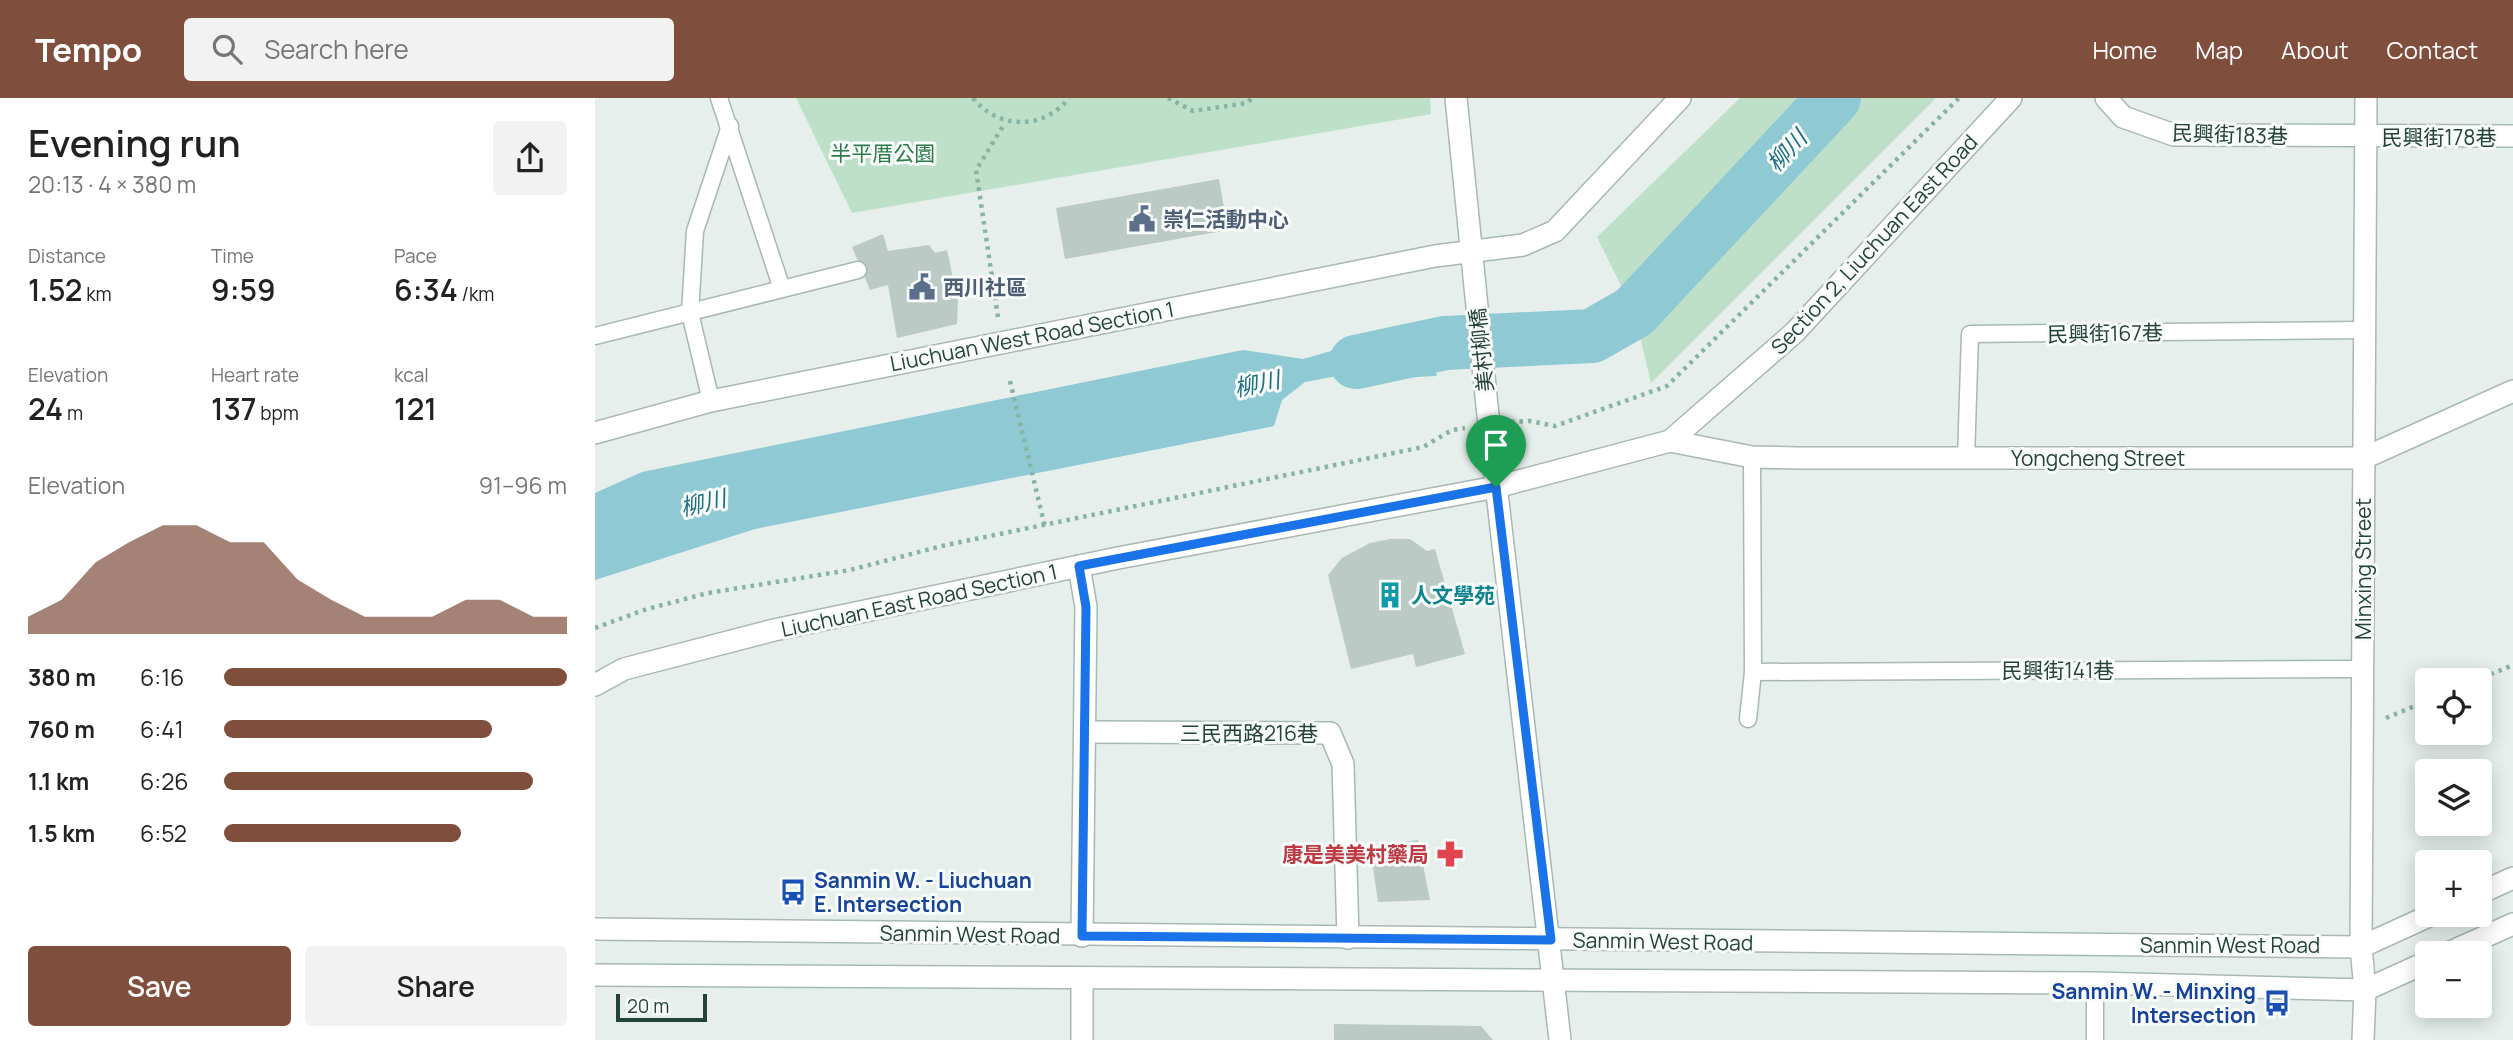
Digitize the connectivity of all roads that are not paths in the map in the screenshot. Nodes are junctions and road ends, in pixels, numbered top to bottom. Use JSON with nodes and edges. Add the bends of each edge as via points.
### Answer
{"nodes":[{"id":1,"x":719,"y":98,"type":"edge"},
{"id":2,"x":1456,"y":98,"type":"edge"},
{"id":3,"x":1680,"y":98,"type":"edge"},
{"id":4,"x":2011,"y":98,"type":"edge"},
{"id":5,"x":2106,"y":98,"type":"edge"},
{"id":6,"x":2366,"y":98,"type":"edge"},
{"id":7,"x":730,"y":126,"type":"junction"},
{"id":8,"x":2513,"y":136,"type":"edge"},
{"id":9,"x":2366,"y":137,"type":"junction"},
{"id":10,"x":1471,"y":250,"type":"junction"},
{"id":11,"x":858,"y":270,"type":"dead end"},
{"id":12,"x":782,"y":289,"type":"junction"},
{"id":13,"x":690,"y":313,"type":"junction"},
{"id":14,"x":2365,"y":330,"type":"junction"},
{"id":15,"x":595,"y":336,"type":"edge"},
{"id":16,"x":2513,"y":391,"type":"edge"},
{"id":17,"x":711,"y":401,"type":"junction"},
{"id":18,"x":595,"y":433,"type":"edge"},
{"id":19,"x":1670,"y":441,"type":"junction"},
{"id":20,"x":1752,"y":457,"type":"junction"},
{"id":21,"x":1966,"y":458,"type":"junction"},
{"id":22,"x":2364,"y":458,"type":"junction"},
{"id":23,"x":1496,"y":487,"type":"junction"},
{"id":24,"x":1079,"y":566,"type":"junction"},
{"id":25,"x":2363,"y":669,"type":"junction"},
{"id":26,"x":1753,"y":672,"type":"junction"},
{"id":27,"x":595,"y":685,"type":"edge"},
{"id":28,"x":1748,"y":719,"type":"dead end"},
{"id":29,"x":1086,"y":732,"type":"junction"},
{"id":30,"x":2513,"y":878,"type":"edge"},
{"id":31,"x":2492,"y":888,"type":"edge"},
{"id":32,"x":2415,"y":922,"type":"edge"},
{"id":33,"x":2513,"y":924,"type":"edge"},
{"id":34,"x":595,"y":929,"type":"edge"},
{"id":35,"x":1082,"y":936,"type":"junction"},
{"id":36,"x":1348,"y":938,"type":"junction"},
{"id":37,"x":1551,"y":940,"type":"junction"},
{"id":38,"x":2475,"y":941,"type":"edge"},
{"id":39,"x":2361,"y":947,"type":"junction"},
{"id":40,"x":2415,"y":967,"type":"edge"},
{"id":41,"x":595,"y":975,"type":"edge"},
{"id":42,"x":1082,"y":978,"type":"junction"},
{"id":43,"x":1554,"y":981,"type":"junction"},
{"id":44,"x":2095,"y":983,"type":"junction"},
{"id":45,"x":2365,"y":990,"type":"junction"},
{"id":46,"x":1082,"y":1040,"type":"edge"},
{"id":47,"x":1560,"y":1040,"type":"edge"},
{"id":48,"x":2095,"y":1040,"type":"edge"},
{"id":49,"x":2363,"y":1040,"type":"edge"}],
"edges":[{"from":1,"to":7,"type":"lane"},
{"from":2,"to":10,"type":"street","name":"美村柳橋"},
{"from":3,"to":10,"type":"street","name":"Liuchuan West Road Section 1","via":[[1555,231],[1523,245]]},
{"from":4,"to":19,"type":"street","name":"Section 2, Liuchuan East Road","via":[[1795,332]]},
{"from":5,"to":9,"type":"street","name":"民興街183巷","via":[[2123,117],[2175,135]]},
{"from":6,"to":9,"type":"street","name":"Minxing Street"},
{"from":7,"to":12,"type":"lane"},
{"from":7,"to":13,"type":"lane","via":[[695,231]]},
{"from":8,"to":9,"type":"street","name":"民興街178巷"},
{"from":9,"to":14,"type":"street","name":"Minxing Street"},
{"from":10,"to":17,"type":"street","name":"Liuchuan West Road Section 1"},
{"from":10,"to":23,"type":"street","name":"美村柳橋"},
{"from":11,"to":12,"type":"lane"},
{"from":12,"to":13,"type":"lane"},
{"from":13,"to":15,"type":"lane"},
{"from":13,"to":17,"type":"lane"},
{"from":14,"to":21,"type":"lane","name":"民興街167巷","via":[[1970,334]]},
{"from":14,"to":22,"type":"street","name":"Minxing Street"},
{"from":16,"to":22,"type":"street","name":"Yongcheng Street"},
{"from":17,"to":18,"type":"street","name":"Liuchuan West Road Section 1"},
{"from":19,"to":20,"type":"street","name":"Yongcheng Street"},
{"from":19,"to":23,"type":"street","name":"Liuchuan East Road Section 1"},
{"from":20,"to":21,"type":"street","name":"Yongcheng Street"},
{"from":20,"to":26,"type":"lane"},
{"from":21,"to":22,"type":"street","name":"Yongcheng Street"},
{"from":22,"to":25,"type":"street","name":"Minxing Street"},
{"from":23,"to":24,"type":"street","name":"Liuchuan East Road Section 1"},
{"from":23,"to":37,"type":"street","name":"美村柳橋"},
{"from":24,"to":27,"type":"street","name":"Liuchuan East Road Section 1","via":[[773,630],[624,669]]},
{"from":24,"to":29,"type":"street","via":[[1086,607]]},
{"from":25,"to":26,"type":"lane","name":"民興街141巷"},
{"from":25,"to":39,"type":"street","name":"Minxing Street"},
{"from":26,"to":28,"type":"lane"},
{"from":29,"to":35,"type":"street"},
{"from":29,"to":36,"type":"street","name":"三民西路216巷","via":[[1330,733],[1343,764]]},
{"from":30,"to":31,"type":"street"},
{"from":32,"to":39,"type":"street","name":"Sanmin West Road"},
{"from":33,"to":38,"type":"street"},
{"from":34,"to":35,"type":"street","name":"Sanmin West Road"},
{"from":35,"to":36,"type":"street","name":"Sanmin West Road"},
{"from":36,"to":37,"type":"street","name":"Sanmin West Road"},
{"from":37,"to":39,"type":"street","name":"Sanmin West Road"},
{"from":37,"to":43,"type":"street","name":"美村柳橋"},
{"from":39,"to":45,"type":"street","name":"Minxing Street"},
{"from":40,"to":45,"type":"street","name":"Sanmin West Road"},
{"from":41,"to":42,"type":"street","name":"Sanmin West Road"},
{"from":42,"to":43,"type":"street","name":"Sanmin West Road"},
{"from":42,"to":46,"type":"street"},
{"from":43,"to":44,"type":"street","name":"Sanmin West Road"},
{"from":43,"to":47,"type":"street","name":"美村柳橋"},
{"from":44,"to":45,"type":"street","name":"Sanmin West Road"},
{"from":44,"to":48,"type":"lane"},
{"from":45,"to":49,"type":"street","name":"Minxing Street"}]}
